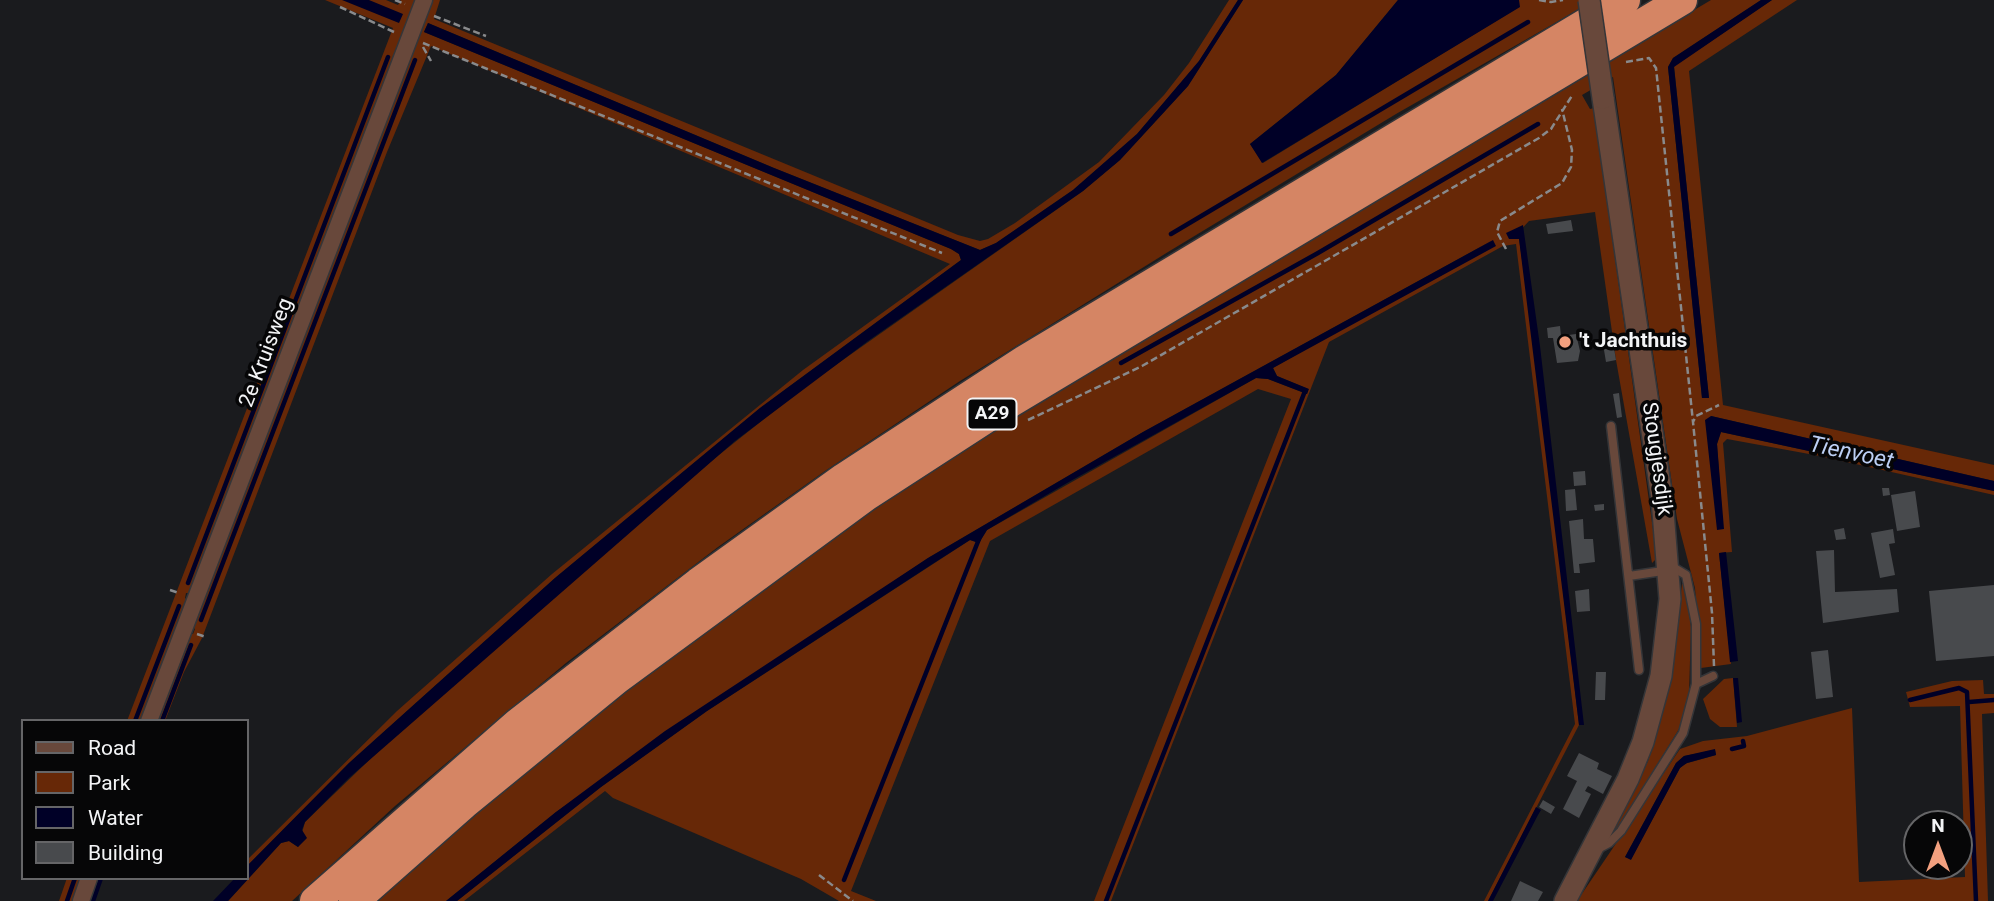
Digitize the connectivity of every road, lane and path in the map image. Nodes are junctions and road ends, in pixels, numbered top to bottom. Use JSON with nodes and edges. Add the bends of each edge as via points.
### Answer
{"nodes":[{"id":1,"x":395,"y":0,"type":"edge"},
{"id":2,"x":1539,"y":0,"type":"edge"},
{"id":3,"x":1563,"y":0,"type":"edge"},
{"id":4,"x":1589,"y":0,"type":"edge"},
{"id":5,"x":1625,"y":0,"type":"edge"},
{"id":6,"x":1682,"y":0,"type":"edge"},
{"id":7,"x":422,"y":5,"type":"edge"},
{"id":8,"x":340,"y":7,"type":"dead end"},
{"id":9,"x":486,"y":36,"type":"dead end"},
{"id":10,"x":409,"y":39,"type":"junction"},
{"id":11,"x":430,"y":61,"type":"dead end"},
{"id":12,"x":1618,"y":64,"type":"dead end"},
{"id":13,"x":1580,"y":87,"type":"dead end"},
{"id":14,"x":1562,"y":108,"type":"junction"},
{"id":15,"x":1506,"y":249,"type":"dead end"},
{"id":16,"x":942,"y":253,"type":"dead end"},
{"id":17,"x":1719,"y":405,"type":"dead end"},
{"id":18,"x":1693,"y":422,"type":"junction"},
{"id":19,"x":1020,"y":424,"type":"dead end"},
{"id":20,"x":1611,"y":426,"type":"dead end"},
{"id":21,"x":1670,"y":570,"type":"junction"},
{"id":22,"x":1629,"y":576,"type":"junction"},
{"id":23,"x":1639,"y":670,"type":"dead end"},
{"id":24,"x":1713,"y":676,"type":"joint"},
{"id":25,"x":1696,"y":684,"type":"junction"},
{"id":26,"x":150,"y":719,"type":"edge"},
{"id":27,"x":1591,"y":853,"type":"junction"},
{"id":28,"x":819,"y":875,"type":"dead end"},
{"id":29,"x":88,"y":880,"type":"edge"},
{"id":30,"x":80,"y":901,"type":"edge"},
{"id":31,"x":315,"y":901,"type":"edge"},
{"id":32,"x":354,"y":901,"type":"edge"},
{"id":33,"x":853,"y":901,"type":"edge"},
{"id":34,"x":1565,"y":901,"type":"edge"}],
"edges":[{"from":1,"to":7,"type":"path"},
{"from":2,"to":3,"type":"path"},
{"from":4,"to":21,"type":"street","name":"Stougjesdijk","bridge":true},
{"from":5,"to":31,"type":"highway","number":"A29","via":[[1025,360],[844,478],[698,583],[529,715]]},
{"from":6,"to":32,"type":"highway","number":"A29","via":[[1011,402],[866,496],[608,687]]},
{"from":7,"to":9,"type":"path"},
{"from":7,"to":10,"type":"street","name":"2e Kruisweg"},
{"from":8,"to":10,"type":"path"},
{"from":10,"to":26,"type":"street","name":"2e Kruisweg"},
{"from":11,"to":16,"type":"path","via":[[415,41]]},
{"from":12,"to":18,"type":"path","via":[[1648,58],[1656,68]]},
{"from":13,"to":14,"type":"path"},
{"from":14,"to":15,"type":"path","via":[[1572,150],[1571,167],[1562,183],[1500,221],[1497,232]]},
{"from":14,"to":19,"type":"path","via":[[1551,130],[1539,138],[1142,366]]},
{"from":17,"to":18,"type":"path"},
{"from":18,"to":24,"type":"path","via":[[1712,613]]},
{"from":20,"to":22,"type":"lane"},
{"from":21,"to":22,"type":"lane"},
{"from":21,"to":25,"type":"lane","via":[[1684,572],[1691,586]]},
{"from":21,"to":27,"type":"street","name":"Stougjesdijk","via":[[1667,637],[1649,726]]},
{"from":22,"to":23,"type":"lane"},
{"from":24,"to":25,"type":"lane"},
{"from":25,"to":27,"type":"lane","via":[[1687,724],[1676,744],[1621,831]]},
{"from":27,"to":34,"type":"street","name":"Stougjesdijk"},
{"from":28,"to":33,"type":"path"},
{"from":29,"to":30,"type":"street"}]}
